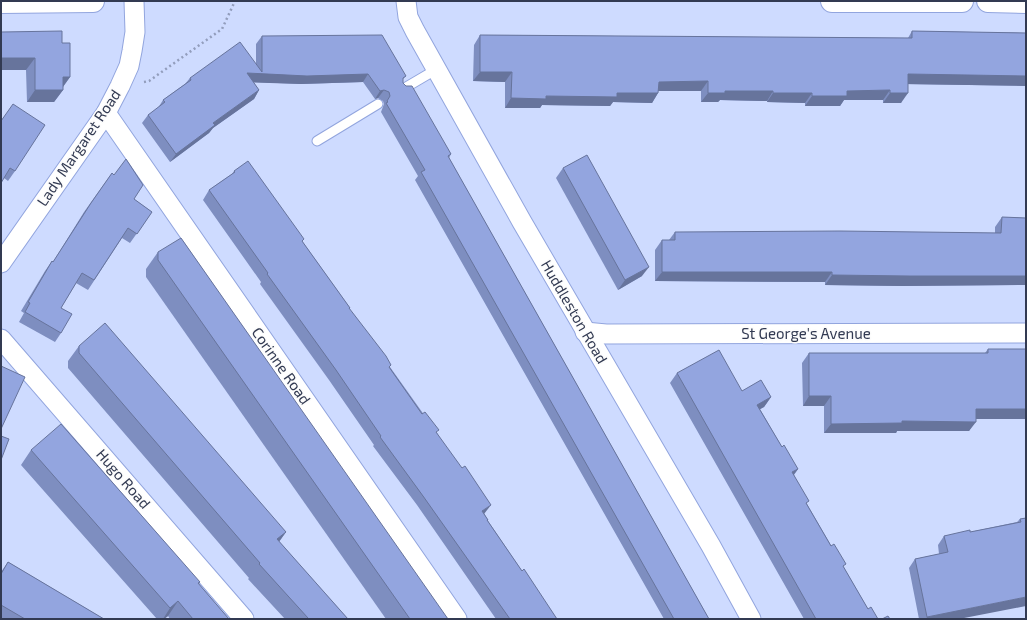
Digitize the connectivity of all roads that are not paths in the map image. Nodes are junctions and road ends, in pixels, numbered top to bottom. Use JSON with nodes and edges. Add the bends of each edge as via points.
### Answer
{"nodes":[{"id":1,"x":93,"y":1,"type":"edge"},
{"id":2,"x":134,"y":1,"type":"edge"},
{"id":3,"x":406,"y":1,"type":"edge"},
{"id":4,"x":832,"y":1,"type":"edge"},
{"id":5,"x":906,"y":1,"type":"edge"},
{"id":6,"x":962,"y":1,"type":"edge"},
{"id":7,"x":988,"y":1,"type":"edge"},
{"id":8,"x":1,"y":2,"type":"edge"},
{"id":9,"x":1026,"y":2,"type":"edge"},
{"id":10,"x":437,"y":69,"type":"junction"},
{"id":11,"x":403,"y":89,"type":"edge"},
{"id":12,"x":378,"y":104,"type":"dead end"},
{"id":13,"x":106,"y":113,"type":"junction"},
{"id":14,"x":317,"y":141,"type":"dead end"},
{"id":15,"x":1,"y":263,"type":"edge"},
{"id":16,"x":585,"y":332,"type":"junction"},
{"id":17,"x":1026,"y":334,"type":"edge"},
{"id":18,"x":1,"y":340,"type":"edge"},
{"id":19,"x":244,"y":619,"type":"edge"},
{"id":20,"x":458,"y":619,"type":"edge"},
{"id":21,"x":751,"y":619,"type":"edge"}],
"edges":[{"from":1,"to":8,"type":"street"},
{"from":2,"to":13,"type":"street","name":"Lady Margaret Road","via":[[135,32],[129,66]]},
{"from":3,"to":10,"type":"street","name":"Huddleston Road","via":[[408,17]]},
{"from":4,"to":5,"type":"street"},
{"from":5,"to":6,"type":"street"},
{"from":7,"to":9,"type":"street"},
{"from":10,"to":11,"type":"lane"},
{"from":10,"to":16,"type":"street","name":"Huddleston Road"},
{"from":12,"to":14,"type":"lane"},
{"from":13,"to":15,"type":"street","name":"Lady Margaret Road"},
{"from":13,"to":20,"type":"street","name":"Corinne Road"},
{"from":16,"to":17,"type":"street","name":"St George's Avenue"},
{"from":16,"to":21,"type":"street","name":"Huddleston Road"},
{"from":18,"to":19,"type":"street","name":"Hugo Road"}]}
